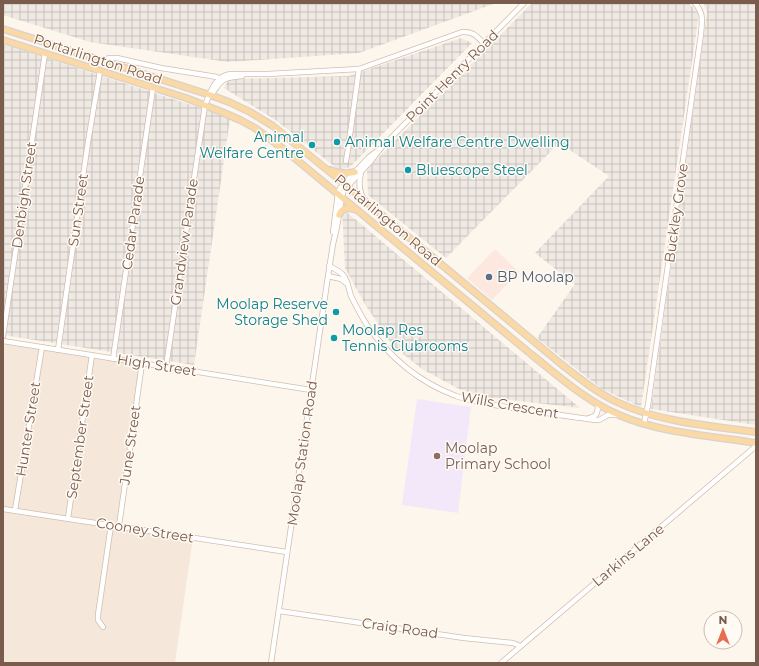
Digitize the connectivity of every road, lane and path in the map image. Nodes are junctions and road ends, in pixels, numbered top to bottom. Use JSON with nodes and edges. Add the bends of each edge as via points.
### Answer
{"nodes":[{"id":1,"x":524,"y":3,"type":"edge"},
{"id":2,"x":695,"y":3,"type":"edge"},
{"id":3,"x":3,"y":29,"type":"edge"},
{"id":4,"x":3,"y":40,"type":"edge"},
{"id":5,"x":484,"y":44,"type":"junction"},
{"id":6,"x":45,"y":53,"type":"junction"},
{"id":7,"x":102,"y":60,"type":"junction"},
{"id":8,"x":359,"y":69,"type":"junction"},
{"id":9,"x":100,"y":71,"type":"junction"},
{"id":10,"x":221,"y":79,"type":"junction"},
{"id":11,"x":153,"y":88,"type":"junction"},
{"id":12,"x":210,"y":95,"type":"junction"},
{"id":13,"x":205,"y":105,"type":"junction"},
{"id":14,"x":346,"y":160,"type":"dead end"},
{"id":15,"x":324,"y":168,"type":"junction"},
{"id":16,"x":359,"y":171,"type":"junction"},
{"id":17,"x":346,"y":185,"type":"junction"},
{"id":18,"x":340,"y":194,"type":"junction"},
{"id":19,"x":365,"y":201,"type":"junction"},
{"id":20,"x":359,"y":211,"type":"junction"},
{"id":21,"x":339,"y":215,"type":"junction"},
{"id":22,"x":333,"y":244,"type":"junction"},
{"id":23,"x":329,"y":266,"type":"junction"},
{"id":24,"x":328,"y":276,"type":"junction"},
{"id":25,"x":347,"y":284,"type":"junction"},
{"id":26,"x":3,"y":336,"type":"edge"},
{"id":27,"x":3,"y":341,"type":"edge"},
{"id":28,"x":42,"y":347,"type":"junction"},
{"id":29,"x":58,"y":350,"type":"junction"},
{"id":30,"x":92,"y":355,"type":"junction"},
{"id":31,"x":113,"y":358,"type":"junction"},
{"id":32,"x":142,"y":363,"type":"junction"},
{"id":33,"x":166,"y":367,"type":"junction"},
{"id":34,"x":311,"y":390,"type":"junction"},
{"id":35,"x":598,"y":404,"type":"junction"},
{"id":36,"x":646,"y":413,"type":"junction"},
{"id":37,"x":619,"y":415,"type":"junction"},
{"id":38,"x":581,"y":418,"type":"junction"},
{"id":39,"x":644,"y":424,"type":"junction"},
{"id":40,"x":756,"y":432,"type":"edge"},
{"id":41,"x":756,"y":443,"type":"edge"},
{"id":42,"x":756,"y":446,"type":"edge"},
{"id":43,"x":3,"y":509,"type":"edge"},
{"id":44,"x":15,"y":510,"type":"junction"},
{"id":45,"x":68,"y":518,"type":"junction"},
{"id":46,"x":111,"y":525,"type":"junction"},
{"id":47,"x":119,"y":526,"type":"junction"},
{"id":48,"x":287,"y":552,"type":"junction"},
{"id":49,"x":279,"y":611,"type":"junction"},
{"id":50,"x":103,"y":627,"type":"dead end"},
{"id":51,"x":520,"y":646,"type":"junction"},
{"id":52,"x":271,"y":663,"type":"edge"},
{"id":53,"x":501,"y":663,"type":"edge"}],
"edges":[{"from":1,"to":5,"type":"street","name":"Point Henry Road"},
{"from":2,"to":36,"type":"street","name":"Buckley Grove","via":[[701,11],[702,28]]},
{"from":3,"to":7,"type":"main road","name":"Portarlington Road"},
{"from":4,"to":6,"type":"main road","name":"Portarlington Road"},
{"from":5,"to":8,"type":"street","via":[[475,34],[462,32]]},
{"from":5,"to":16,"type":"street","name":"Point Henry Road","via":[[368,158]]},
{"from":6,"to":9,"type":"main road","name":"Portarlington Road"},
{"from":6,"to":26,"type":"street","name":"Denbigh Street"},
{"from":7,"to":10,"type":"street","via":[[117,58]]},
{"from":7,"to":12,"type":"main road","name":"Portarlington Road"},
{"from":8,"to":10,"type":"street"},
{"from":8,"to":14,"type":"street"},
{"from":9,"to":11,"type":"main road","name":"Portarlington Road"},
{"from":9,"to":29,"type":"street","name":"Sun Street"},
{"from":10,"to":12,"type":"street","name":"Grandview Parade"},
{"from":11,"to":13,"type":"main road","name":"Portarlington Road"},
{"from":11,"to":31,"type":"street","name":"Cedar Parade"},
{"from":12,"to":13,"type":"street","name":"Grandview Parade"},
{"from":12,"to":15,"type":"main road","name":"Portarlington Road","via":[[250,112]]},
{"from":13,"to":18,"type":"main road","name":"Portarlington Road","via":[[261,132]]},
{"from":13,"to":33,"type":"street","name":"Grandview Parade"},
{"from":15,"to":16,"type":"main road","via":[[337,173]]},
{"from":15,"to":17,"type":"main road","name":"Portarlington Road"},
{"from":16,"to":17,"type":"street","name":"Point Henry Road"},
{"from":16,"to":19,"type":"street","via":[[359,187]]},
{"from":17,"to":18,"type":"street","name":"Point Henry Road"},
{"from":17,"to":19,"type":"main road","name":"Portarlington Road"},
{"from":18,"to":20,"type":"main road","name":"Portarlington Road"},
{"from":18,"to":21,"type":"street","name":"Moolap Station Road"},
{"from":18,"to":22,"type":"street","name":"Moolap Station Road"},
{"from":19,"to":36,"type":"main road","name":"Portarlington Road","via":[[582,380],[602,394]]},
{"from":20,"to":21,"type":"main road","via":[[346,208],[341,210]]},
{"from":20,"to":35,"type":"main road","name":"Portarlington Road","via":[[571,386]]},
{"from":21,"to":22,"type":"street","name":"Moolap Station Road"},
{"from":22,"to":23,"type":"street","name":"Moolap Station Road"},
{"from":23,"to":24,"type":"street","name":"Moolap Station Road"},
{"from":23,"to":25,"type":"street","name":"Wills Crescent","via":[[338,270]]},
{"from":24,"to":25,"type":"street","via":[[341,279]]},
{"from":24,"to":34,"type":"street","name":"Moolap Station Road"},
{"from":25,"to":38,"type":"street","name":"Wills Crescent","via":[[363,320],[383,346],[402,364],[428,382],[457,396],[484,404]]},
{"from":27,"to":28,"type":"street","name":"High Street"},
{"from":28,"to":29,"type":"street","name":"High Street"},
{"from":28,"to":44,"type":"street","name":"Hunter Street"},
{"from":29,"to":30,"type":"street","name":"High Street"},
{"from":30,"to":31,"type":"street","name":"High Street"},
{"from":30,"to":45,"type":"street","name":"September Street"},
{"from":31,"to":32,"type":"street","name":"High Street"},
{"from":32,"to":33,"type":"street","name":"High Street"},
{"from":32,"to":47,"type":"street","name":"June Street"},
{"from":33,"to":34,"type":"street","name":"High Street"},
{"from":34,"to":48,"type":"street","name":"Moolap Station Road"},
{"from":35,"to":37,"type":"main road","name":"Portarlington Road"},
{"from":35,"to":38,"type":"street","name":"Wills Crescent","via":[[595,416]]},
{"from":36,"to":39,"type":"street","name":"Buckley Grove"},
{"from":36,"to":40,"type":"main road","name":"Portarlington Road"},
{"from":37,"to":38,"type":"street","name":"Wills Crescent","via":[[608,415],[599,420]]},
{"from":37,"to":39,"type":"main road","name":"Portarlington Road"},
{"from":39,"to":41,"type":"main road","name":"Portarlington Road"},
{"from":42,"to":51,"type":"street","name":"Larkins Lane"},
{"from":43,"to":44,"type":"street","name":"Cooney Street"},
{"from":44,"to":45,"type":"street","name":"Cooney Street"},
{"from":45,"to":46,"type":"street","name":"Cooney Street"},
{"from":46,"to":47,"type":"street","name":"Cooney Street"},
{"from":46,"to":50,"type":"street","via":[[98,615]]},
{"from":47,"to":48,"type":"street","name":"Cooney Street"},
{"from":48,"to":49,"type":"street","name":"Moolap Station Road"},
{"from":49,"to":51,"type":"street","name":"Craig Road"},
{"from":49,"to":52,"type":"street","name":"Moolap Station Road"},
{"from":51,"to":53,"type":"street","name":"Larkins Lane"}]}
